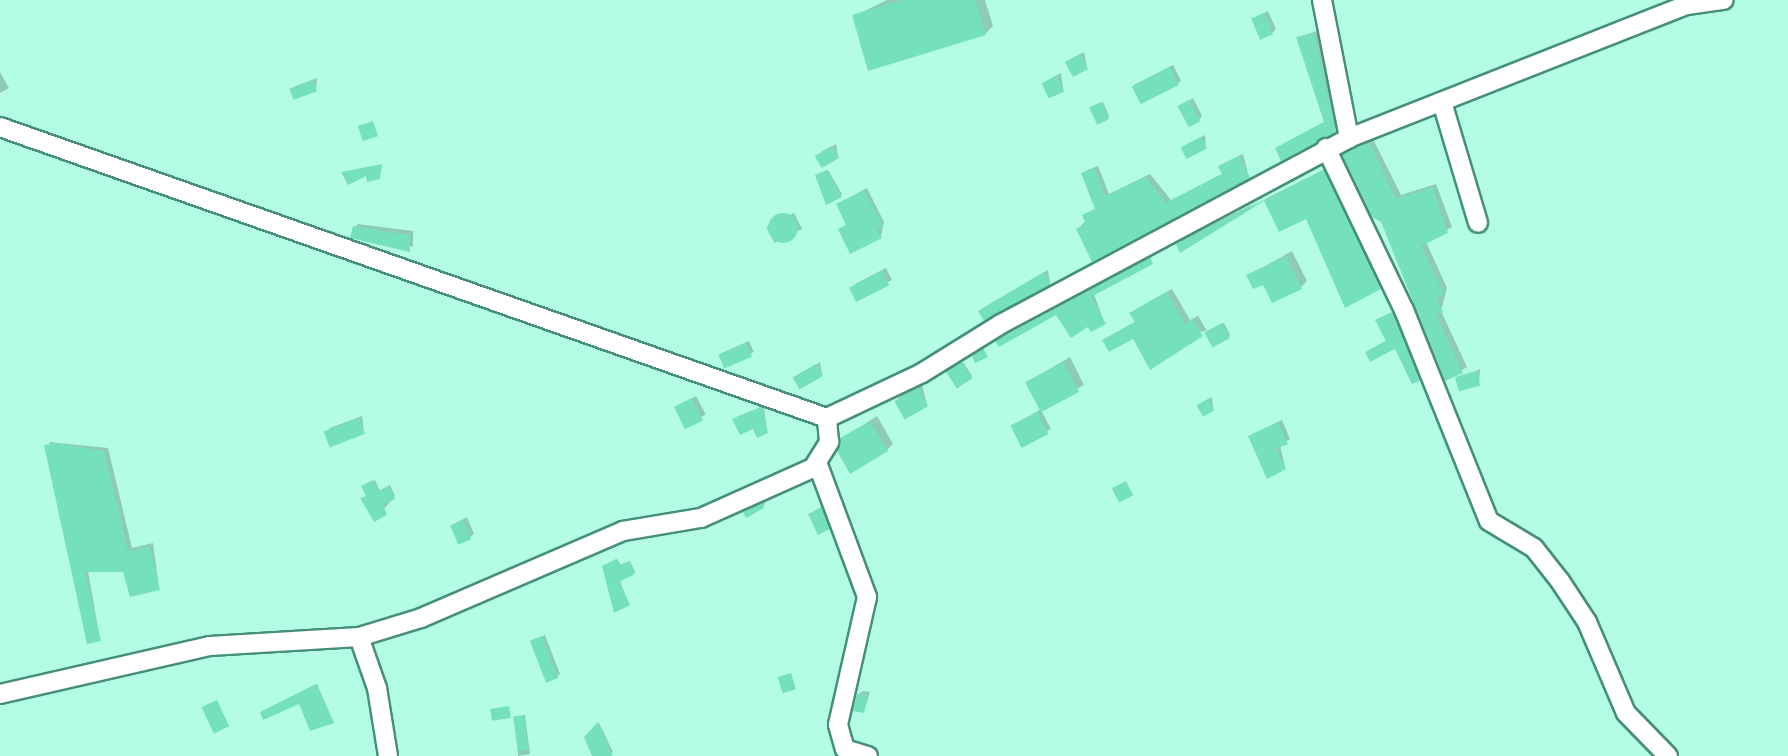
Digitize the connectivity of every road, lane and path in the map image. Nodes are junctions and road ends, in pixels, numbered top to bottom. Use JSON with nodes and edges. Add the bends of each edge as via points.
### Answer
{"nodes":[{"id":1,"x":1322,"y":0,"type":"edge"},
{"id":2,"x":1724,"y":0,"type":"edge"},
{"id":3,"x":1442,"y":102,"type":"junction"},
{"id":4,"x":0,"y":127,"type":"edge"},
{"id":5,"x":1349,"y":138,"type":"junction"},
{"id":6,"x":1326,"y":148,"type":"junction"},
{"id":7,"x":1478,"y":223,"type":"dead end"},
{"id":8,"x":827,"y":418,"type":"junction"},
{"id":9,"x":818,"y":465,"type":"junction"},
{"id":10,"x":359,"y":637,"type":"junction"},
{"id":11,"x":0,"y":695,"type":"edge"},
{"id":12,"x":388,"y":756,"type":"edge"},
{"id":13,"x":868,"y":756,"type":"edge"},
{"id":14,"x":1668,"y":756,"type":"edge"}],
"edges":[{"from":1,"to":5,"type":"street"},
{"from":2,"to":3,"type":"street","via":[[1687,5]]},
{"from":3,"to":5,"type":"street"},
{"from":3,"to":7,"type":"street"},
{"from":4,"to":8,"type":"street"},
{"from":5,"to":6,"type":"street"},
{"from":6,"to":8,"type":"street","via":[[922,373]]},
{"from":6,"to":14,"type":"street","via":[[1404,310],[1489,521],[1534,548],[1560,580],[1587,622],[1626,713]]},
{"from":8,"to":9,"type":"street","via":[[829,442]]},
{"from":9,"to":10,"type":"street","via":[[701,518],[623,531],[421,618]]},
{"from":9,"to":13,"type":"street","via":[[867,597],[838,726],[845,748]]},
{"from":10,"to":11,"type":"street","via":[[210,646]]},
{"from":10,"to":12,"type":"street","via":[[377,688]]}]}
